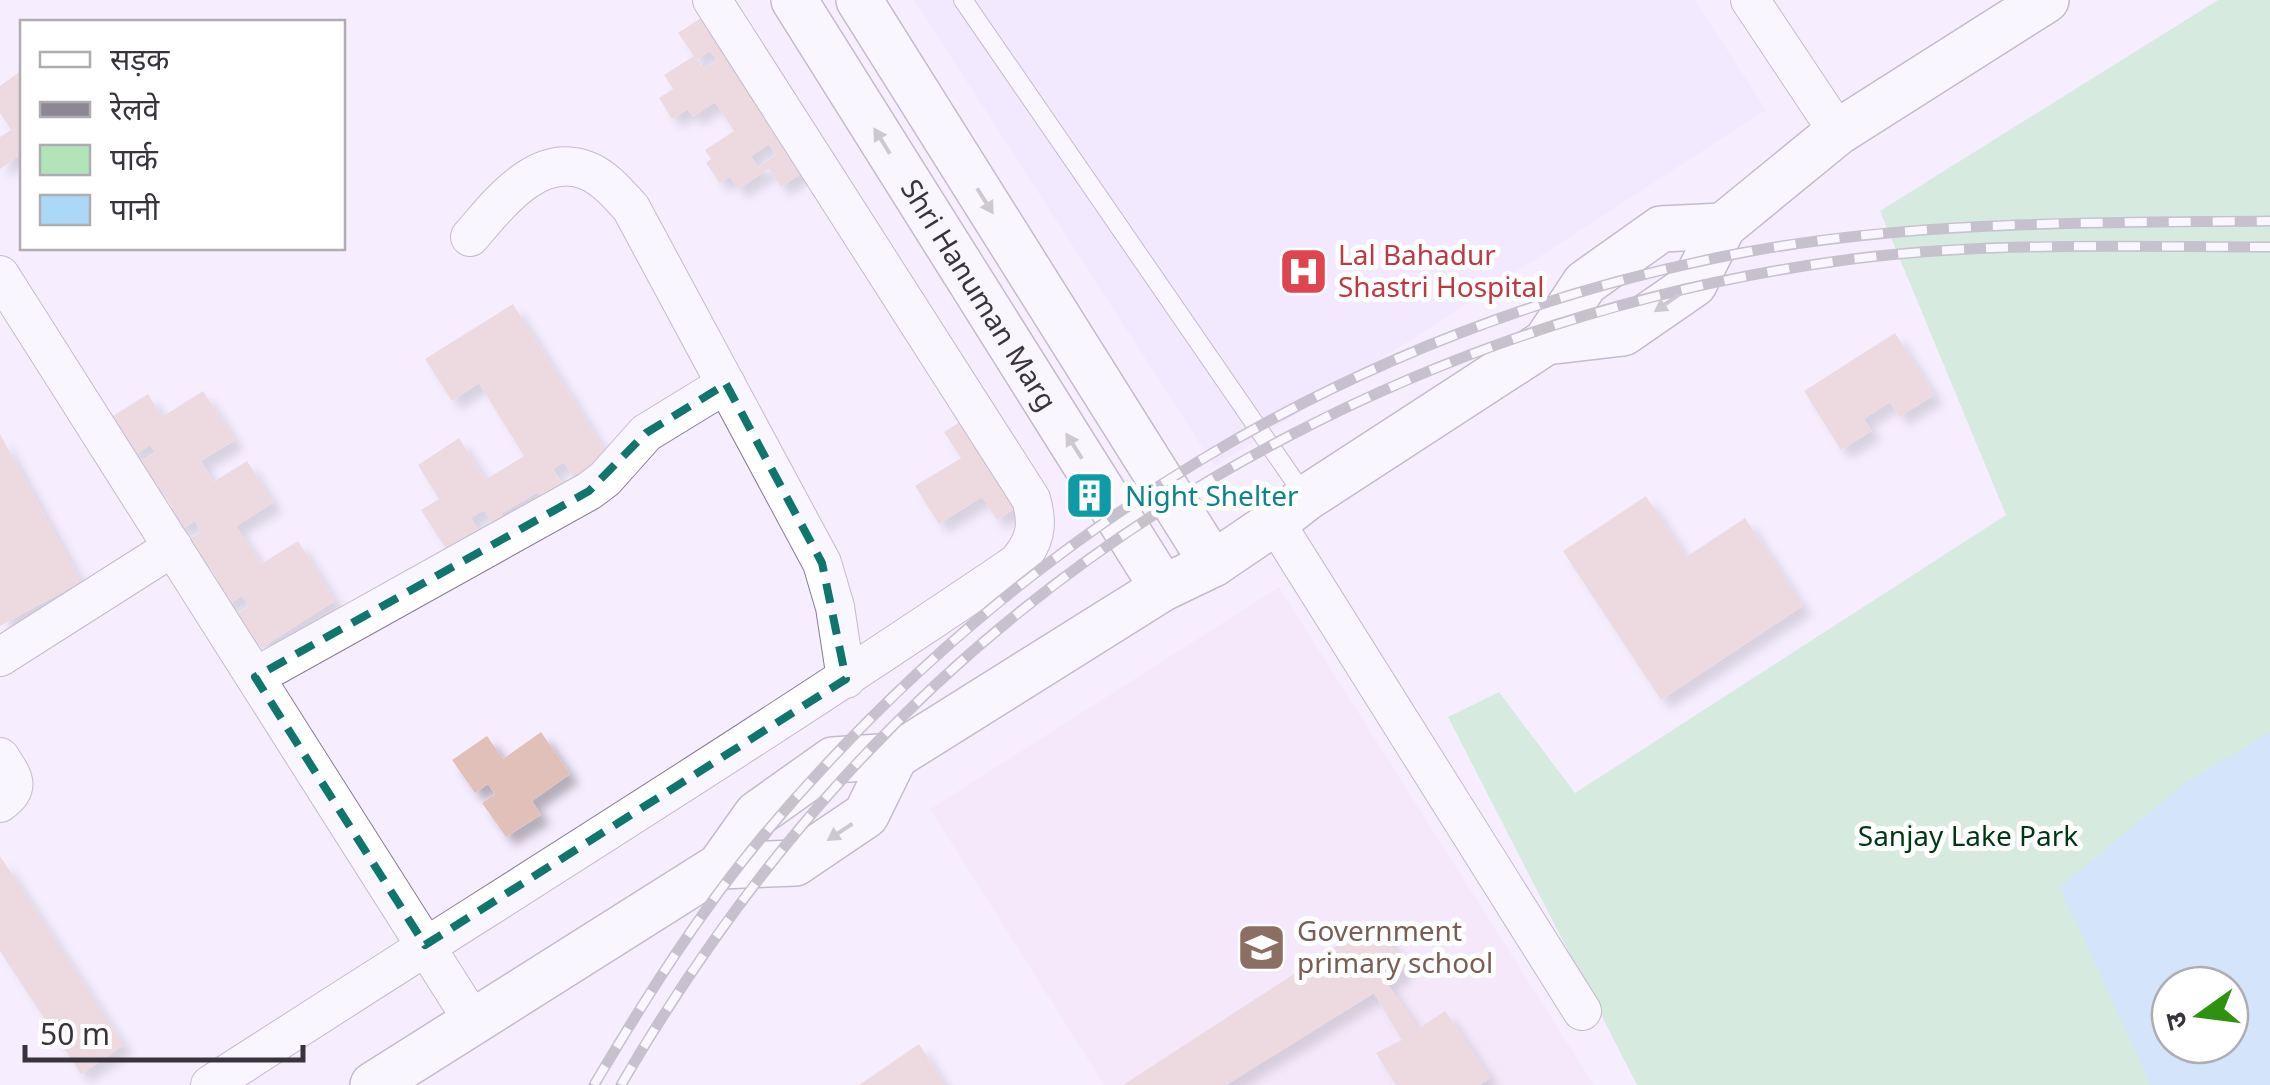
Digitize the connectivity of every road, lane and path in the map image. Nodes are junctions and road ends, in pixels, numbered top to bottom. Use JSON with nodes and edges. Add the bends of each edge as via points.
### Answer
{"nodes":[{"id":1,"x":712,"y":0,"type":"edge"},
{"id":2,"x":794,"y":0,"type":"edge"},
{"id":3,"x":859,"y":0,"type":"edge"},
{"id":4,"x":963,"y":0,"type":"edge"},
{"id":5,"x":1750,"y":0,"type":"edge"},
{"id":6,"x":2046,"y":0,"type":"edge"},
{"id":7,"x":1838,"y":132,"type":"junction"},
{"id":8,"x":1723,"y":226,"type":"junction"},
{"id":9,"x":470,"y":237,"type":"dead end"},
{"id":10,"x":0,"y":275,"type":"edge"},
{"id":11,"x":1546,"y":342,"type":"junction"},
{"id":12,"x":726,"y":384,"type":"junction"},
{"id":13,"x":1291,"y":510,"type":"junction"},
{"id":14,"x":172,"y":547,"type":"junction"},
{"id":15,"x":1212,"y":564,"type":"junction"},
{"id":16,"x":1163,"y":588,"type":"junction"},
{"id":17,"x":0,"y":657,"type":"edge"},
{"id":18,"x":255,"y":677,"type":"junction"},
{"id":19,"x":846,"y":679,"type":"junction"},
{"id":20,"x":896,"y":756,"type":"junction"},
{"id":21,"x":0,"y":758,"type":"edge"},
{"id":22,"x":0,"y":803,"type":"edge"},
{"id":23,"x":720,"y":866,"type":"junction"},
{"id":24,"x":425,"y":946,"type":"junction"},
{"id":25,"x":1582,"y":1011,"type":"dead end"},
{"id":26,"x":473,"y":1021,"type":"junction"},
{"id":27,"x":210,"y":1085,"type":"edge"},
{"id":28,"x":374,"y":1085,"type":"edge"}],
"edges":[{"from":1,"to":19,"type":"street","via":[[1035,512],[1034,539],[1016,563]]},
{"from":16,"to":2,"type":"street","name":"Shri Hanuman Marg","one_way":true},
{"from":3,"to":15,"type":"street","name":"Shri Hanuman Marg","one_way":true},
{"from":4,"to":13,"type":"lane"},
{"from":5,"to":7,"type":"street"},
{"from":6,"to":7,"type":"street"},
{"from":7,"to":8,"type":"street"},
{"from":8,"to":11,"type":"street","via":[[1661,229],[1585,283]]},
{"from":8,"to":11,"type":"street","one_way":true,"via":[[1694,284],[1623,333]]},
{"from":9,"to":12,"type":"street","via":[[511,191],[539,172],[588,172],[632,208]]},
{"from":10,"to":14,"type":"street"},
{"from":11,"to":13,"type":"street"},
{"from":12,"to":18,"type":"street","via":[[646,432],[589,491]]},
{"from":12,"to":19,"type":"street","via":[[822,563]]},
{"from":13,"to":15,"type":"street"},
{"from":13,"to":25,"type":"street"},
{"from":14,"to":17,"type":"street"},
{"from":14,"to":18,"type":"street"},
{"from":15,"to":16,"type":"street"},
{"from":16,"to":20,"type":"street"},
{"from":18,"to":24,"type":"street"},
{"from":19,"to":24,"type":"street"},
{"from":20,"to":23,"type":"street","via":[[833,760],[756,814]]},
{"from":20,"to":23,"type":"street","one_way":true,"via":[[866,815],[795,863]]},
{"from":21,"to":22,"type":"street","via":[[14,788]]},
{"from":23,"to":26,"type":"street"},
{"from":24,"to":26,"type":"street"},
{"from":24,"to":27,"type":"street"},
{"from":26,"to":28,"type":"street"}]}
